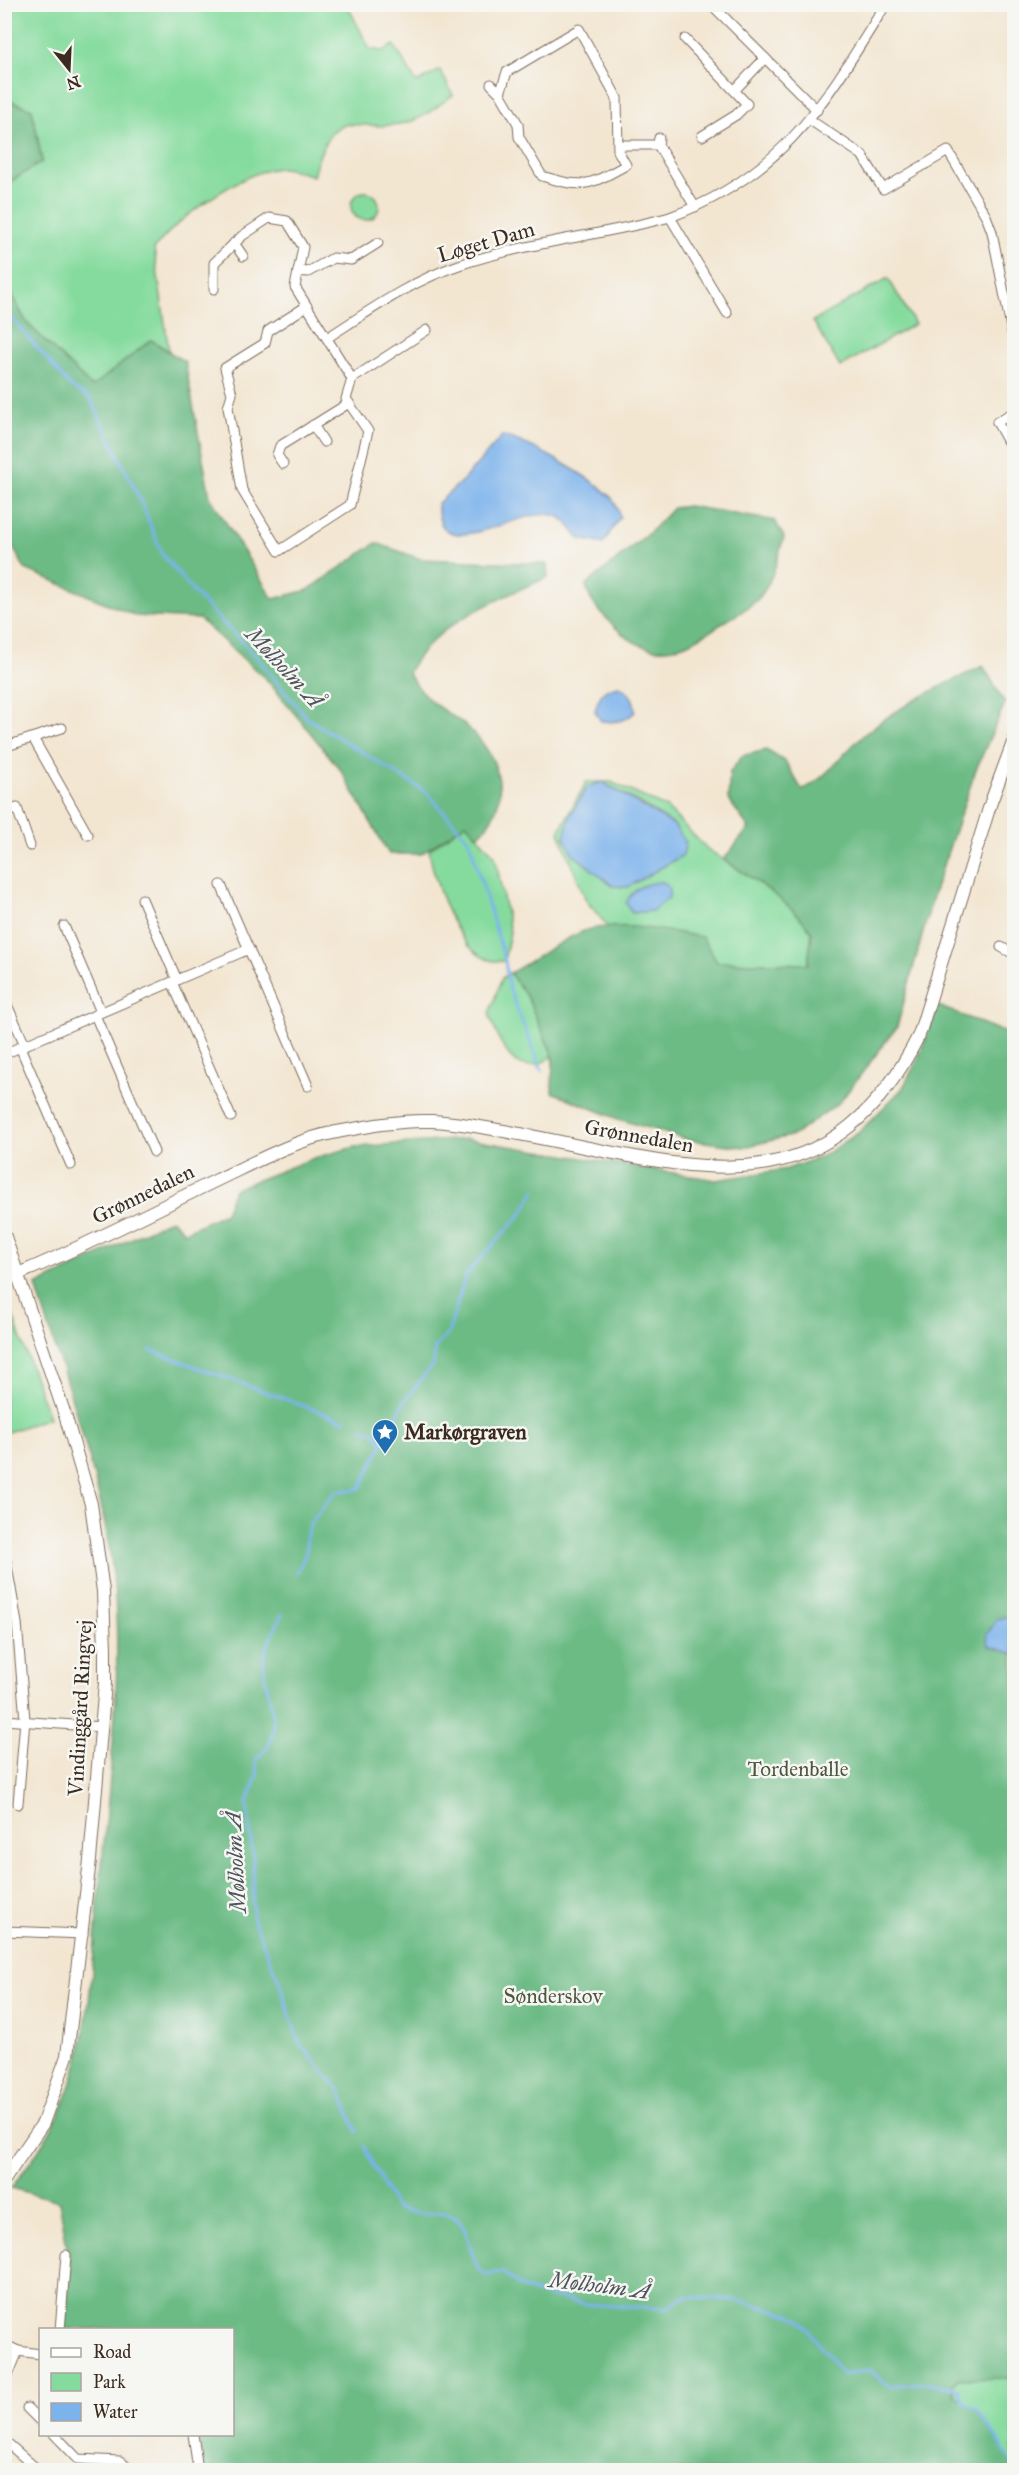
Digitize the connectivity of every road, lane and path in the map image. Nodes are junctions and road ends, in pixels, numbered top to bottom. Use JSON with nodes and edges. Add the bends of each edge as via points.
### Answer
{"nodes":[{"id":1,"x":711,"y":4,"type":"edge"},
{"id":2,"x":886,"y":4,"type":"edge"},
{"id":3,"x":1010,"y":4,"type":"edge"},
{"id":4,"x":1014,"y":12,"type":"edge"},
{"id":5,"x":685,"y":39,"type":"dead end"},
{"id":6,"x":765,"y":58,"type":"junction"},
{"id":7,"x":491,"y":84,"type":"dead end"},
{"id":8,"x":735,"y":90,"type":"junction"},
{"id":9,"x":500,"y":93,"type":"junction"},
{"id":10,"x":817,"y":110,"type":"junction"},
{"id":11,"x":810,"y":120,"type":"junction"},
{"id":12,"x":702,"y":136,"type":"dead end"},
{"id":13,"x":618,"y":145,"type":"junction"},
{"id":14,"x":696,"y":207,"type":"junction"},
{"id":15,"x":670,"y":217,"type":"junction"},
{"id":16,"x":234,"y":243,"type":"junction"},
{"id":17,"x":378,"y":243,"type":"dead end"},
{"id":18,"x":243,"y":256,"type":"dead end"},
{"id":19,"x":298,"y":271,"type":"junction"},
{"id":20,"x":214,"y":289,"type":"dead end"},
{"id":21,"x":307,"y":306,"type":"junction"},
{"id":22,"x":727,"y":313,"type":"dead end"},
{"id":23,"x":427,"y":330,"type":"dead end"},
{"id":24,"x":327,"y":338,"type":"junction"},
{"id":25,"x":1014,"y":343,"type":"edge"},
{"id":26,"x":352,"y":379,"type":"junction"},
{"id":27,"x":349,"y":403,"type":"junction"},
{"id":28,"x":1014,"y":412,"type":"edge"},
{"id":29,"x":313,"y":425,"type":"junction"},
{"id":30,"x":324,"y":442,"type":"dead end"},
{"id":31,"x":1014,"y":453,"type":"edge"},
{"id":32,"x":283,"y":464,"type":"dead end"},
{"id":33,"x":62,"y":728,"type":"dead end"},
{"id":34,"x":33,"y":738,"type":"junction"},
{"id":35,"x":1014,"y":740,"type":"edge"},
{"id":36,"x":4,"y":747,"type":"edge"},
{"id":37,"x":59,"y":787,"type":"junction"},
{"id":38,"x":50,"y":793,"type":"dead end"},
{"id":39,"x":4,"y":812,"type":"edge"},
{"id":40,"x":88,"y":835,"type":"dead end"},
{"id":41,"x":30,"y":846,"type":"dead end"},
{"id":42,"x":221,"y":885,"type":"dead end"},
{"id":43,"x":142,"y":899,"type":"dead end"},
{"id":44,"x":64,"y":926,"type":"dead end"},
{"id":45,"x":1001,"y":947,"type":"dead end"},
{"id":46,"x":249,"y":949,"type":"junction"},
{"id":47,"x":1014,"y":954,"type":"edge"},
{"id":48,"x":175,"y":981,"type":"junction"},
{"id":49,"x":4,"y":998,"type":"edge"},
{"id":50,"x":98,"y":1014,"type":"junction"},
{"id":51,"x":23,"y":1046,"type":"junction"},
{"id":52,"x":4,"y":1054,"type":"edge"},
{"id":53,"x":308,"y":1086,"type":"dead end"},
{"id":54,"x":231,"y":1118,"type":"dead end"},
{"id":55,"x":154,"y":1152,"type":"dead end"},
{"id":56,"x":71,"y":1165,"type":"dead end"},
{"id":57,"x":4,"y":1234,"type":"edge"},
{"id":58,"x":18,"y":1274,"type":"junction"},
{"id":59,"x":4,"y":1549,"type":"edge"},
{"id":60,"x":4,"y":1720,"type":"edge"},
{"id":61,"x":25,"y":1720,"type":"junction"},
{"id":62,"x":102,"y":1727,"type":"junction"},
{"id":63,"x":18,"y":1804,"type":"dead end"},
{"id":64,"x":4,"y":1931,"type":"edge"},
{"id":65,"x":82,"y":1934,"type":"junction"},
{"id":66,"x":4,"y":2180,"type":"edge"},
{"id":67,"x":66,"y":2254,"type":"dead end"},
{"id":68,"x":60,"y":2328,"type":"edge"},
{"id":69,"x":4,"y":2344,"type":"edge"},
{"id":70,"x":18,"y":2351,"type":"junction"},
{"id":71,"x":39,"y":2354,"type":"edge"},
{"id":72,"x":4,"y":2385,"type":"edge"},
{"id":73,"x":27,"y":2408,"type":"dead end"},
{"id":74,"x":39,"y":2420,"type":"edge"},
{"id":75,"x":56,"y":2436,"type":"edge"},
{"id":76,"x":194,"y":2436,"type":"edge"},
{"id":77,"x":4,"y":2440,"type":"edge"},
{"id":78,"x":38,"y":2470,"type":"edge"},
{"id":79,"x":131,"y":2470,"type":"edge"},
{"id":80,"x":198,"y":2470,"type":"edge"}],
"edges":[{"from":1,"to":6,"type":"street"},
{"from":2,"to":10,"type":"street","name":"Løget Dam"},
{"from":3,"to":4,"type":"street"},
{"from":5,"to":8,"type":"street"},
{"from":6,"to":8,"type":"street"},
{"from":6,"to":10,"type":"street"},
{"from":7,"to":9,"type":"street"},
{"from":8,"to":12,"type":"street","via":[[747,104]]},
{"from":9,"to":13,"type":"street","via":[[542,176],[572,185],[592,183],[626,165]]},
{"from":9,"to":13,"type":"street","via":[[507,72],[579,29],[617,98]]},
{"from":10,"to":11,"type":"street","name":"Løget Dam"},
{"from":11,"to":14,"type":"street","name":"Løget Dam","via":[[764,166]]},
{"from":11,"to":25,"type":"street","via":[[862,155],[883,189],[948,151],[986,216]]},
{"from":13,"to":14,"type":"street","via":[[658,141]]},
{"from":14,"to":15,"type":"street","name":"Løget Dam"},
{"from":15,"to":22,"type":"street"},
{"from":15,"to":24,"type":"street","name":"Løget Dam","via":[[458,265],[396,293]]},
{"from":16,"to":18,"type":"street"},
{"from":16,"to":19,"type":"street","via":[[269,218],[287,221],[303,247]]},
{"from":16,"to":20,"type":"street","via":[[214,263]]},
{"from":17,"to":19,"type":"street","via":[[351,260],[333,258],[308,272]]},
{"from":19,"to":21,"type":"street","via":[[295,287]]},
{"from":21,"to":24,"type":"street"},
{"from":21,"to":27,"type":"street","via":[[268,331],[265,343],[225,368],[232,394],[228,407],[242,490],[279,551],[350,505],[368,432]]},
{"from":23,"to":26,"type":"street"},
{"from":24,"to":26,"type":"street"},
{"from":26,"to":27,"type":"street","via":[[346,399]]},
{"from":27,"to":29,"type":"street"},
{"from":28,"to":31,"type":"street","via":[[997,422]]},
{"from":29,"to":30,"type":"street"},
{"from":29,"to":32,"type":"street","via":[[280,446],[277,455]]},
{"from":33,"to":34,"type":"street"},
{"from":34,"to":36,"type":"street"},
{"from":34,"to":37,"type":"street"},
{"from":35,"to":58,"type":"street","name":"Grønnedalen","via":[[919,1035],[902,1068],[866,1113],[817,1147],[763,1165],[685,1166],[487,1128],[432,1121],[390,1123],[333,1133],[265,1157]]},
{"from":37,"to":38,"type":"street"},
{"from":37,"to":40,"type":"street"},
{"from":39,"to":41,"type":"street","via":[[17,808]]},
{"from":42,"to":46,"type":"street"},
{"from":43,"to":48,"type":"street"},
{"from":44,"to":50,"type":"street"},
{"from":45,"to":47,"type":"street"},
{"from":46,"to":48,"type":"street"},
{"from":46,"to":53,"type":"street"},
{"from":48,"to":50,"type":"street"},
{"from":48,"to":54,"type":"street"},
{"from":49,"to":51,"type":"street"},
{"from":50,"to":51,"type":"street"},
{"from":50,"to":55,"type":"street"},
{"from":51,"to":52,"type":"street"},
{"from":51,"to":56,"type":"street"},
{"from":57,"to":58,"type":"street","name":"Vindinggård Ringvej"},
{"from":58,"to":62,"type":"street","name":"Vindinggård Ringvej","via":[[91,1504],[103,1591]]},
{"from":59,"to":61,"type":"street","via":[[17,1623]]},
{"from":60,"to":61,"type":"street"},
{"from":61,"to":62,"type":"street"},
{"from":61,"to":63,"type":"street"},
{"from":62,"to":65,"type":"street","name":"Vindinggård Ringvej"},
{"from":64,"to":65,"type":"street"},
{"from":65,"to":66,"type":"street","name":"Vindinggård Ringvej","via":[[68,2056],[58,2088],[43,2123]]},
{"from":67,"to":68,"type":"street"},
{"from":69,"to":70,"type":"street"},
{"from":70,"to":71,"type":"street"},
{"from":70,"to":72,"type":"street"},
{"from":73,"to":74,"type":"street"},
{"from":75,"to":79,"type":"street","via":[[78,2458],[120,2461]]},
{"from":76,"to":80,"type":"street"},
{"from":77,"to":78,"type":"street"}]}
